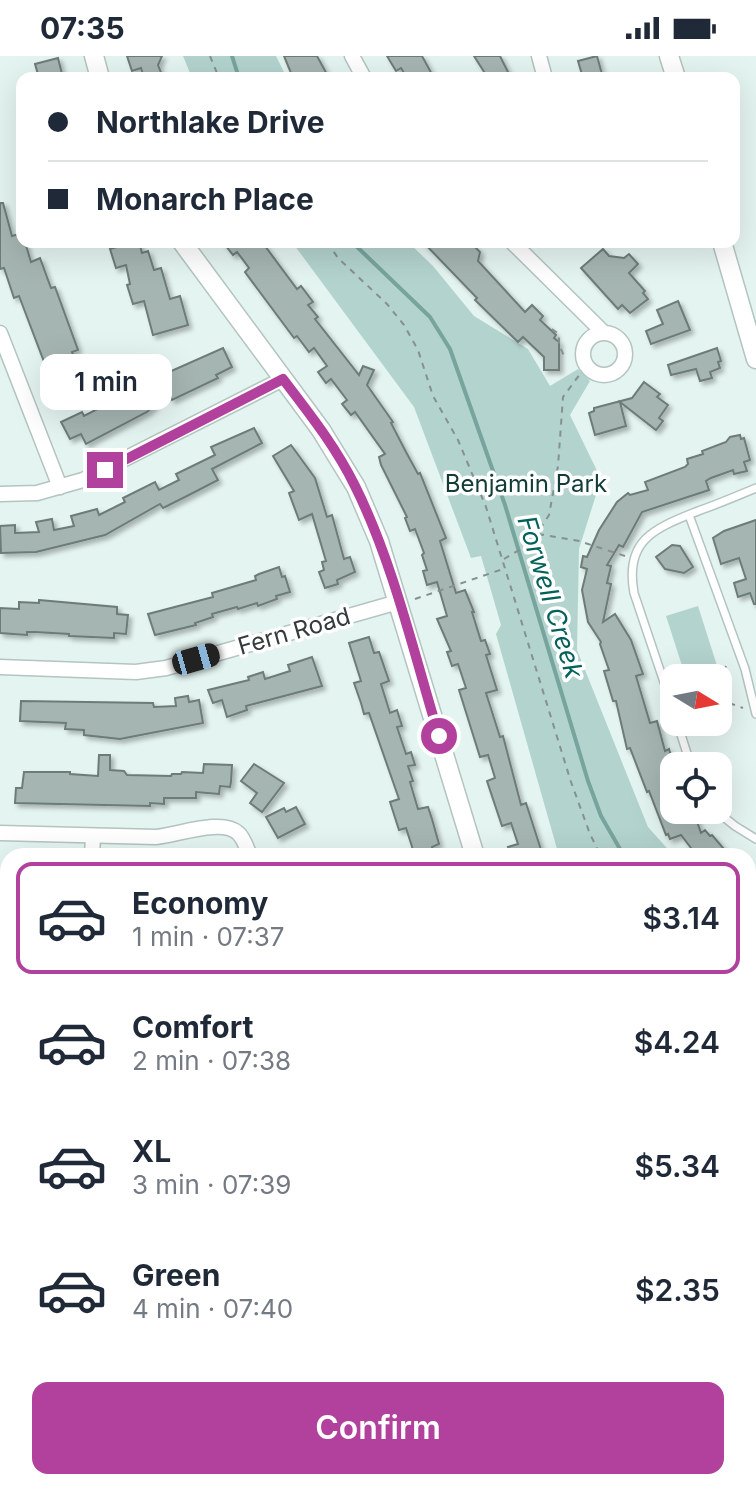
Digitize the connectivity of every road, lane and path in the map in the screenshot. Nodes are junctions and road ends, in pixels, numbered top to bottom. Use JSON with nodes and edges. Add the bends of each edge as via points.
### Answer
{"nodes":[{"id":1,"x":186,"y":248,"type":"edge"},
{"id":2,"x":331,"y":248,"type":"edge"},
{"id":3,"x":518,"y":248,"type":"edge"},
{"id":4,"x":724,"y":248,"type":"edge"},
{"id":5,"x":552,"y":329,"type":"dead end"},
{"id":6,"x":603,"y":332,"type":"junction"},
{"id":7,"x":0,"y":333,"type":"edge"},
{"id":8,"x":565,"y":358,"type":"dead end"},
{"id":9,"x":756,"y":359,"type":"edge"},
{"id":10,"x":586,"y":366,"type":"junction"},
{"id":11,"x":283,"y":379,"type":"junction"},
{"id":12,"x":60,"y":487,"type":"junction"},
{"id":13,"x":756,"y":488,"type":"edge"},
{"id":14,"x":0,"y":494,"type":"edge"},
{"id":15,"x":689,"y":515,"type":"junction"},
{"id":16,"x":537,"y":534,"type":"junction"},
{"id":17,"x":633,"y":559,"type":"junction"},
{"id":18,"x":503,"y":560,"type":"junction"},
{"id":19,"x":504,"y":569,"type":"junction"},
{"id":20,"x":398,"y":603,"type":"junction"},
{"id":21,"x":0,"y":667,"type":"edge"},
{"id":22,"x":660,"y":670,"type":"edge"},
{"id":23,"x":732,"y":704,"type":"edge"},
{"id":24,"x":755,"y":710,"type":"edge"},
{"id":25,"x":732,"y":824,"type":"edge"},
{"id":26,"x":0,"y":833,"type":"edge"},
{"id":27,"x":93,"y":836,"type":"junction"},
{"id":28,"x":756,"y":839,"type":"edge"},
{"id":29,"x":92,"y":848,"type":"edge"},
{"id":30,"x":246,"y":848,"type":"edge"},
{"id":31,"x":473,"y":848,"type":"edge"},
{"id":32,"x":597,"y":848,"type":"edge"}],
"edges":[{"from":1,"to":11,"type":"street"},
{"from":2,"to":18,"type":"path","via":[[387,304],[418,350],[433,396],[486,507]]},
{"from":3,"to":6,"type":"street"},
{"from":4,"to":9,"type":"street"},
{"from":5,"to":8,"type":"path","via":[[559,334]]},
{"from":6,"to":10,"type":"street","via":[[586,341]]},
{"from":6,"to":10,"type":"street","via":[[623,346],[620,367],[604,375]]},
{"from":7,"to":12,"type":"street"},
{"from":10,"to":16,"type":"path","via":[[563,397],[554,498]]},
{"from":11,"to":12,"type":"street","via":[[105,470]]},
{"from":11,"to":20,"type":"street","via":[[356,487]]},
{"from":12,"to":14,"type":"street"},
{"from":13,"to":15,"type":"lane"},
{"from":15,"to":17,"type":"lane","via":[[650,534]]},
{"from":15,"to":24,"type":"lane"},
{"from":16,"to":17,"type":"path"},
{"from":16,"to":18,"type":"path"},
{"from":17,"to":22,"type":"lane","via":[[635,596]]},
{"from":18,"to":19,"type":"path"},
{"from":19,"to":20,"type":"path"},
{"from":19,"to":32,"type":"path"},
{"from":20,"to":21,"type":"street","name":"Fern Road","via":[[166,668],[136,672]]},
{"from":20,"to":31,"type":"street"},
{"from":23,"to":24,"type":"path"},
{"from":25,"to":28,"type":"lane"},
{"from":26,"to":27,"type":"street"},
{"from":27,"to":29,"type":"street"},
{"from":27,"to":30,"type":"street","via":[[156,837],[216,826],[240,834]]}]}
